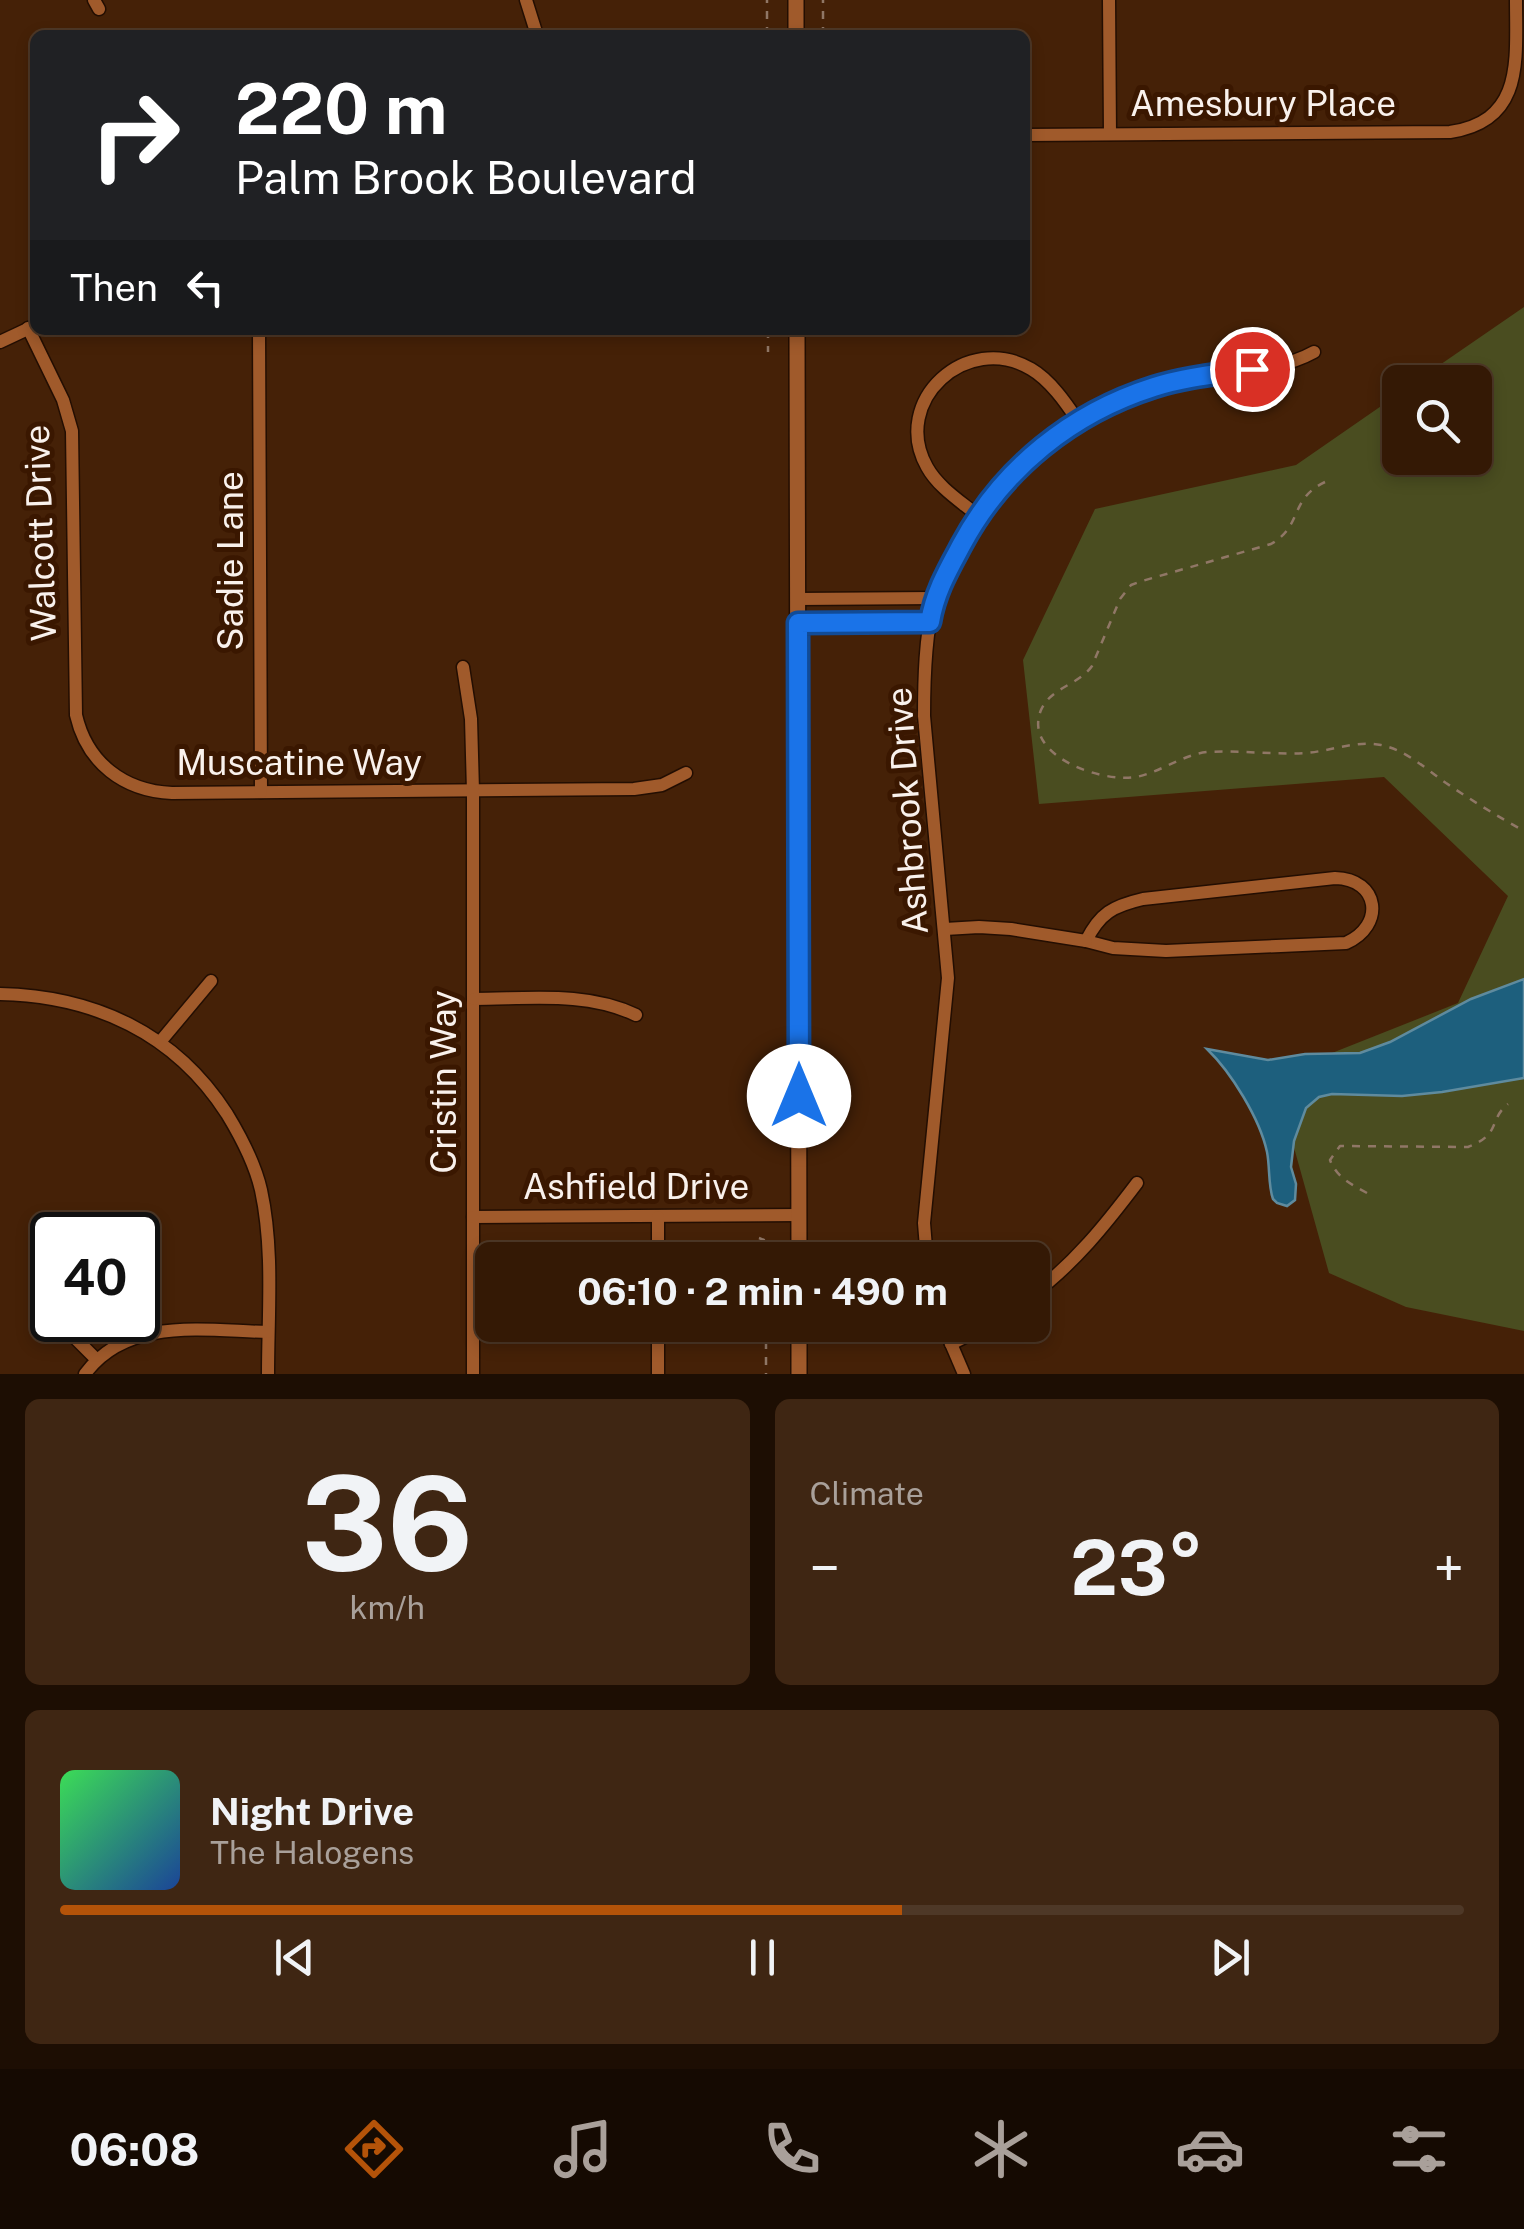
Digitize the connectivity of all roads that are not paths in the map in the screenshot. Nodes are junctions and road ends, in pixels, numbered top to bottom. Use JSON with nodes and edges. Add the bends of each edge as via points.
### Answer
{"nodes":[{"id":1,"x":526,"y":0,"type":"edge"},
{"id":2,"x":796,"y":0,"type":"edge"},
{"id":3,"x":1109,"y":0,"type":"edge"},
{"id":4,"x":1516,"y":0,"type":"edge"},
{"id":5,"x":535,"y":30,"type":"edge"},
{"id":6,"x":796,"y":30,"type":"edge"},
{"id":7,"x":1110,"y":134,"type":"junction"},
{"id":8,"x":1030,"y":136,"type":"edge"},
{"id":9,"x":30,"y":327,"type":"edge"},
{"id":10,"x":35,"y":335,"type":"edge"},
{"id":11,"x":259,"y":335,"type":"edge"},
{"id":12,"x":796,"y":335,"type":"edge"},
{"id":13,"x":0,"y":342,"type":"edge"},
{"id":14,"x":1314,"y":352,"type":"dead end"},
{"id":15,"x":1078,"y":421,"type":"junction"},
{"id":16,"x":977,"y":516,"type":"junction"},
{"id":17,"x":934,"y":598,"type":"junction"},
{"id":18,"x":798,"y":599,"type":"junction"},
{"id":19,"x":930,"y":622,"type":"junction"},
{"id":20,"x":798,"y":623,"type":"junction"},
{"id":21,"x":463,"y":667,"type":"dead end"},
{"id":22,"x":85,"y":742,"type":"joint"},
{"id":23,"x":686,"y":773,"type":"dead end"},
{"id":24,"x":473,"y":791,"type":"junction"},
{"id":25,"x":261,"y":792,"type":"junction"},
{"id":26,"x":945,"y":929,"type":"junction"},
{"id":27,"x":1086,"y":941,"type":"junction"},
{"id":28,"x":211,"y":981,"type":"dead end"},
{"id":29,"x":0,"y":994,"type":"edge"},
{"id":30,"x":474,"y":999,"type":"junction"},
{"id":31,"x":636,"y":1015,"type":"dead end"},
{"id":32,"x":160,"y":1042,"type":"junction"},
{"id":33,"x":1137,"y":1183,"type":"dead end"},
{"id":34,"x":799,"y":1215,"type":"junction"},
{"id":35,"x":473,"y":1217,"type":"junction"},
{"id":36,"x":658,"y":1218,"type":"junction"},
{"id":37,"x":658,"y":1242,"type":"edge"},
{"id":38,"x":799,"y":1242,"type":"edge"},
{"id":39,"x":926,"y":1242,"type":"edge"},
{"id":40,"x":1050,"y":1280,"type":"edge"},
{"id":41,"x":268,"y":1332,"type":"junction"},
{"id":42,"x":79,"y":1342,"type":"edge"},
{"id":43,"x":658,"y":1342,"type":"edge"},
{"id":44,"x":799,"y":1342,"type":"edge"},
{"id":45,"x":955,"y":1342,"type":"edge"},
{"id":46,"x":951,"y":1344,"type":"joint"},
{"id":47,"x":96,"y":1359,"type":"junction"},
{"id":48,"x":85,"y":1374,"type":"edge"},
{"id":49,"x":268,"y":1374,"type":"edge"},
{"id":50,"x":473,"y":1374,"type":"edge"},
{"id":51,"x":658,"y":1374,"type":"edge"},
{"id":52,"x":799,"y":1374,"type":"edge"},
{"id":53,"x":964,"y":1374,"type":"edge"}],
"edges":[{"from":1,"to":5,"type":"street"},
{"from":2,"to":6,"type":"street"},
{"from":3,"to":7,"type":"street"},
{"from":4,"to":7,"type":"street","name":"Amesbury Place","via":[[1512,90],[1497,114],[1474,127]]},
{"from":7,"to":8,"type":"street","name":"Amesbury Place"},
{"from":9,"to":13,"type":"street"},
{"from":10,"to":22,"type":"street","name":"Walcott Drive","via":[[72,430],[75,700]]},
{"from":11,"to":25,"type":"street","name":"Sadie Lane"},
{"from":12,"to":18,"type":"street"},
{"from":14,"to":15,"type":"street","name":"Ashbrook Drive","via":[[1282,365],[1155,387]]},
{"from":15,"to":16,"type":"street","name":"Ashbrook Drive","via":[[1020,465]]},
{"from":15,"to":16,"type":"street","via":[[1042,376],[1018,363],[980,359],[943,376],[921,411],[921,453],[937,482]]},
{"from":16,"to":17,"type":"street","name":"Ashbrook Drive"},
{"from":17,"to":18,"type":"street"},
{"from":17,"to":19,"type":"street","name":"Ashbrook Drive"},
{"from":18,"to":20,"type":"street"},
{"from":19,"to":20,"type":"street"},
{"from":19,"to":26,"type":"street","name":"Ashbrook Drive","via":[[924,716]]},
{"from":20,"to":34,"type":"street"},
{"from":21,"to":24,"type":"street","name":"Cristin Way"},
{"from":22,"to":25,"type":"street","name":"Muscatine Way","via":[[120,779],[154,792]]},
{"from":23,"to":24,"type":"street","name":"Muscatine Way","via":[[648,788]]},
{"from":24,"to":25,"type":"street","name":"Muscatine Way"},
{"from":24,"to":30,"type":"street","name":"Cristin Way"},
{"from":26,"to":27,"type":"street","via":[[1011,928]]},
{"from":26,"to":39,"type":"street","name":"Ashbrook Drive","via":[[948,978]]},
{"from":27,"to":27,"type":"street","via":[[1166,951],[1346,943],[1364,931],[1372,907],[1368,892],[1349,878],[1143,898],[1105,914]]},
{"from":28,"to":32,"type":"street"},
{"from":29,"to":32,"type":"street","via":[[83,1004]]},
{"from":30,"to":31,"type":"street","via":[[591,1000]]},
{"from":30,"to":35,"type":"street","name":"Cristin Way"},
{"from":32,"to":41,"type":"street","via":[[219,1102],[260,1185]]},
{"from":33,"to":40,"type":"street"},
{"from":34,"to":36,"type":"street","name":"Ashfield Drive"},
{"from":34,"to":38,"type":"street"},
{"from":35,"to":36,"type":"street","name":"Ashfield Drive"},
{"from":35,"to":50,"type":"street","name":"Cristin Way"},
{"from":36,"to":37,"type":"street"},
{"from":41,"to":47,"type":"street","via":[[151,1332]]},
{"from":41,"to":49,"type":"street"},
{"from":42,"to":47,"type":"street"},
{"from":43,"to":51,"type":"street"},
{"from":44,"to":52,"type":"street"},
{"from":45,"to":46,"type":"street"},
{"from":46,"to":53,"type":"street"},
{"from":47,"to":48,"type":"street"}]}
